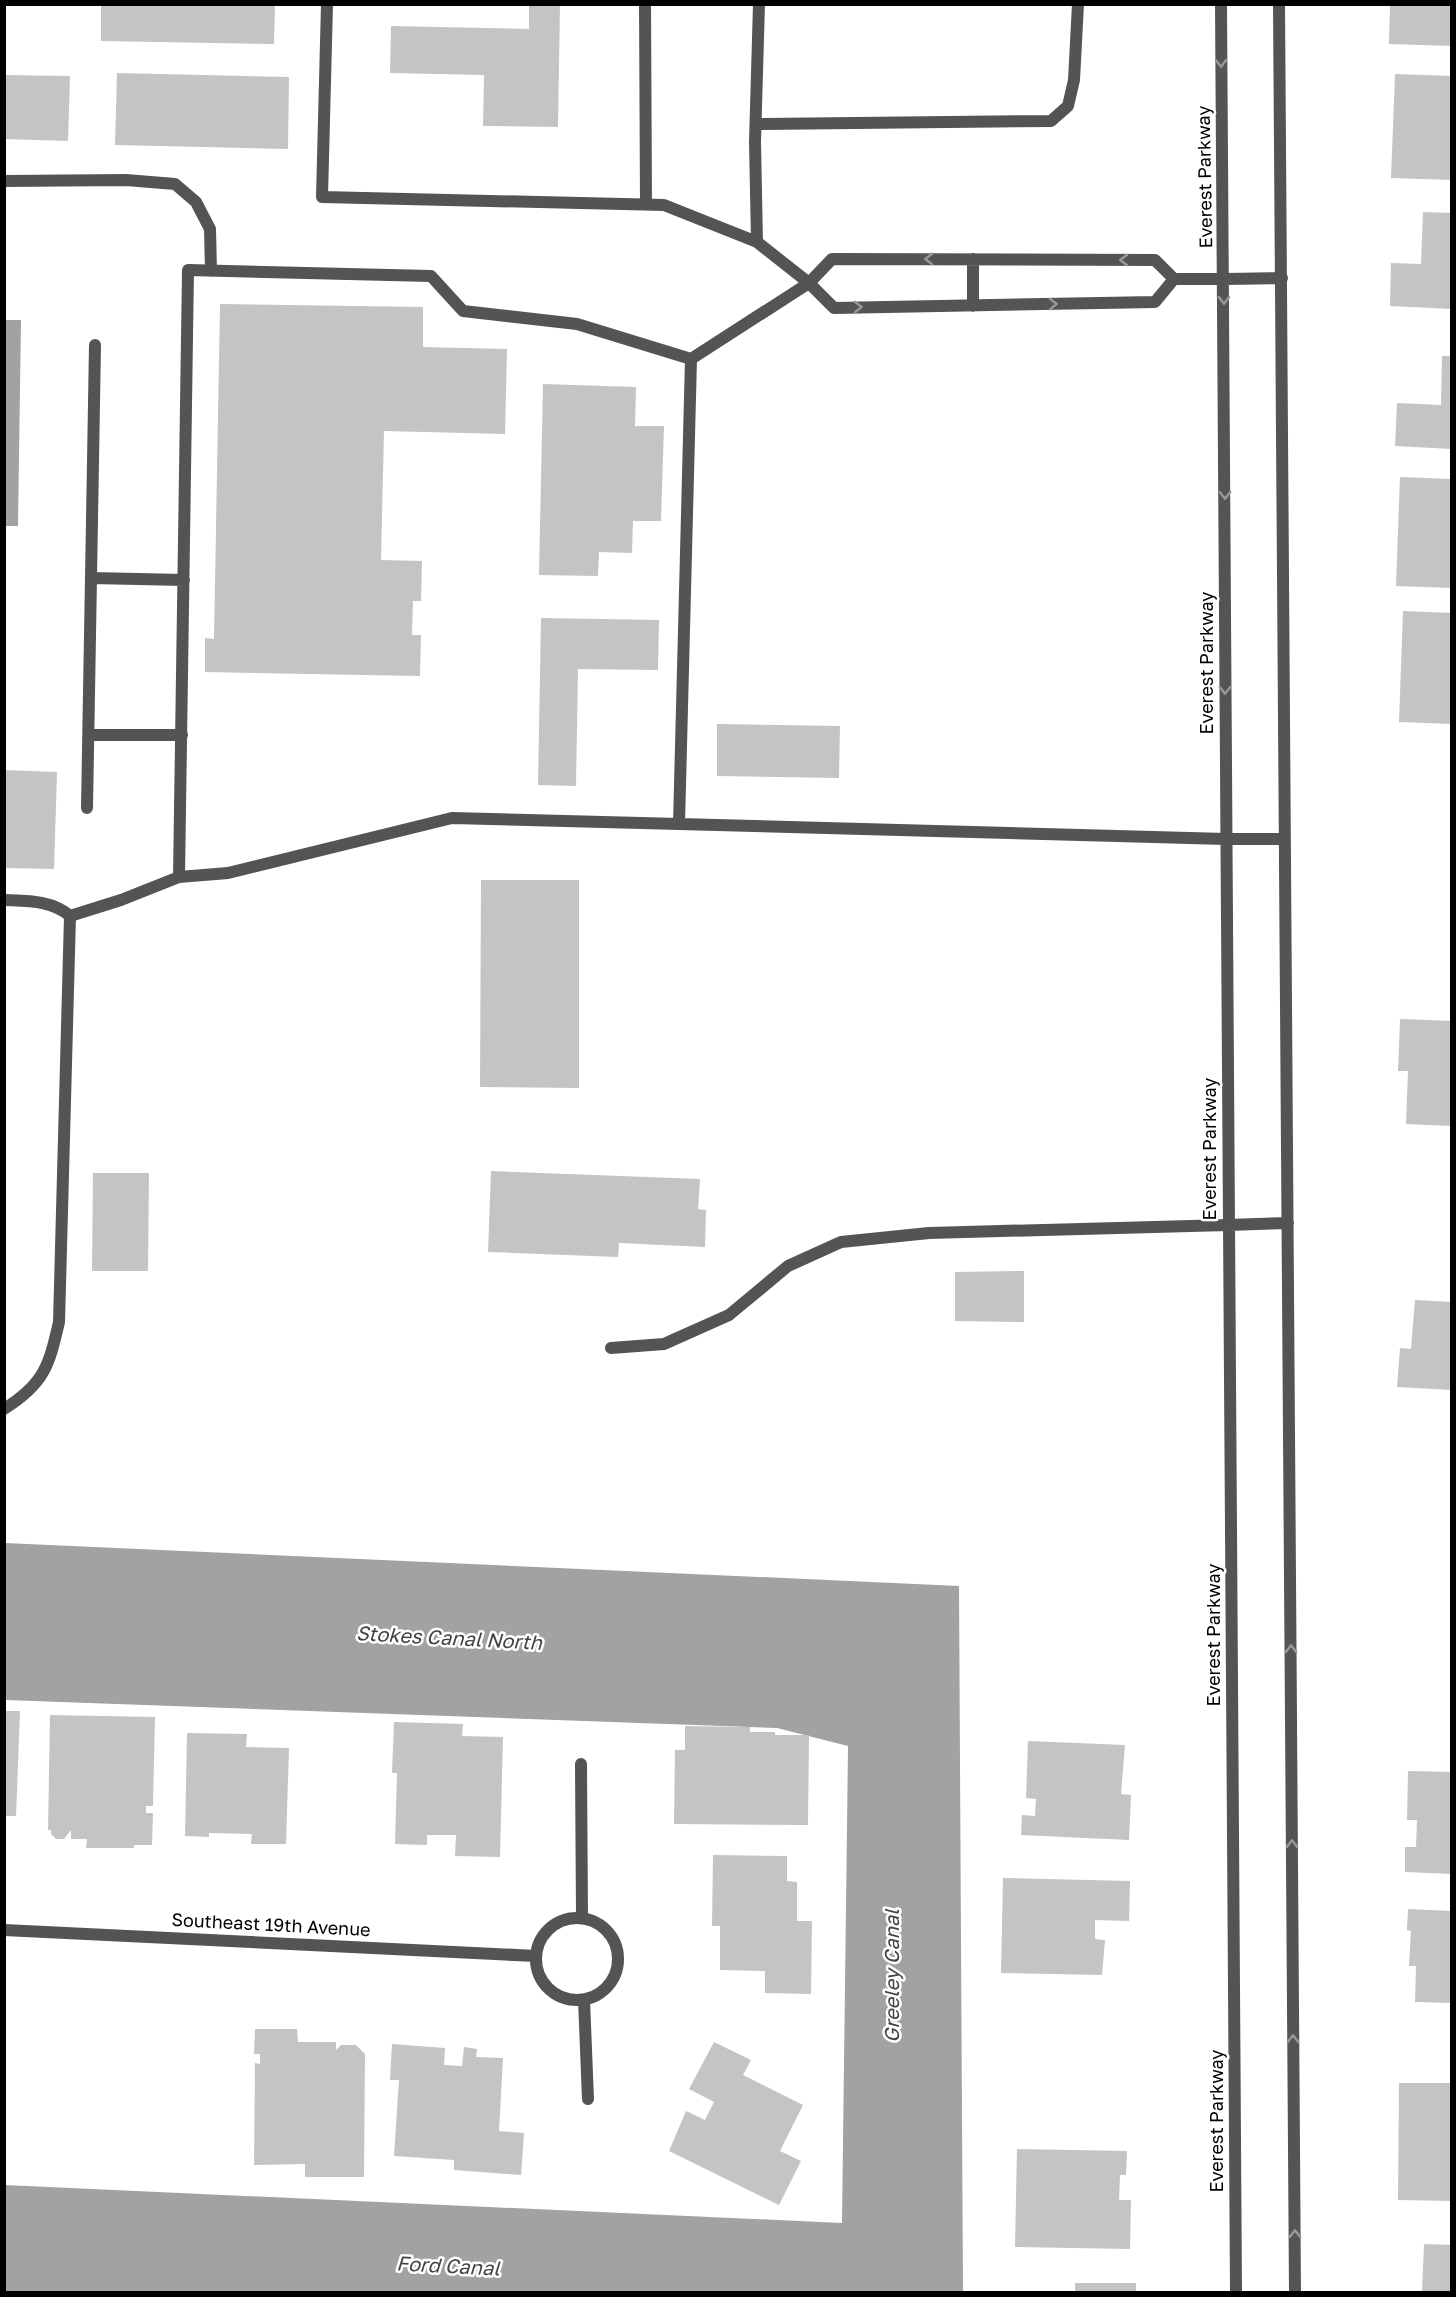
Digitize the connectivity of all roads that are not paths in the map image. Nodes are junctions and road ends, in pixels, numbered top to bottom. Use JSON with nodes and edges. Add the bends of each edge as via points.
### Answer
{"nodes":[{"id":1,"x":327,"y":4,"type":"edge"},
{"id":2,"x":645,"y":4,"type":"edge"},
{"id":3,"x":759,"y":4,"type":"edge"},
{"id":4,"x":1078,"y":4,"type":"edge"},
{"id":5,"x":1221,"y":4,"type":"edge"},
{"id":6,"x":1279,"y":4,"type":"edge"},
{"id":7,"x":756,"y":124,"type":"junction"},
{"id":8,"x":4,"y":181,"type":"edge"},
{"id":9,"x":646,"y":204,"type":"junction"},
{"id":10,"x":757,"y":242,"type":"junction"},
{"id":11,"x":973,"y":259,"type":"junction"},
{"id":12,"x":211,"y":271,"type":"junction"},
{"id":13,"x":1282,"y":278,"type":"junction"},
{"id":14,"x":1174,"y":279,"type":"junction"},
{"id":15,"x":1224,"y":279,"type":"junction"},
{"id":16,"x":809,"y":284,"type":"junction"},
{"id":17,"x":973,"y":306,"type":"junction"},
{"id":18,"x":95,"y":345,"type":"dead end"},
{"id":19,"x":691,"y":359,"type":"junction"},
{"id":20,"x":91,"y":578,"type":"junction"},
{"id":21,"x":184,"y":580,"type":"junction"},
{"id":22,"x":89,"y":735,"type":"junction"},
{"id":23,"x":182,"y":735,"type":"junction"},
{"id":24,"x":87,"y":808,"type":"dead end"},
{"id":25,"x":679,"y":824,"type":"junction"},
{"id":26,"x":1284,"y":838,"type":"junction"},
{"id":27,"x":1226,"y":839,"type":"junction"},
{"id":28,"x":179,"y":877,"type":"junction"},
{"id":29,"x":4,"y":900,"type":"edge"},
{"id":30,"x":69,"y":916,"type":"junction"},
{"id":31,"x":1288,"y":1223,"type":"junction"},
{"id":32,"x":1228,"y":1225,"type":"junction"},
{"id":33,"x":611,"y":1348,"type":"dead end"},
{"id":34,"x":4,"y":1409,"type":"edge"},
{"id":35,"x":580,"y":1764,"type":"dead end"},
{"id":36,"x":582,"y":1917,"type":"junction"},
{"id":37,"x":4,"y":1930,"type":"edge"},
{"id":38,"x":536,"y":1956,"type":"junction"},
{"id":39,"x":584,"y":2000,"type":"junction"},
{"id":40,"x":588,"y":2099,"type":"dead end"},
{"id":41,"x":1236,"y":2292,"type":"edge"},
{"id":42,"x":1295,"y":2292,"type":"edge"}],
"edges":[{"from":1,"to":9,"type":"street","via":[[322,197]]},
{"from":2,"to":9,"type":"street"},
{"from":3,"to":7,"type":"street"},
{"from":4,"to":7,"type":"street","via":[[1074,80],[1068,105],[1052,121]]},
{"from":5,"to":15,"type":"street","name":"Everest Parkway","one_way":true},
{"from":6,"to":13,"type":"street"},
{"from":7,"to":10,"type":"street"},
{"from":8,"to":12,"type":"street","via":[[126,180],[175,184],[196,202],[210,229]]},
{"from":9,"to":10,"type":"street","via":[[664,205]]},
{"from":10,"to":16,"type":"street"},
{"from":14,"to":11,"type":"street","one_way":true,"via":[[1155,260]]},
{"from":11,"to":16,"type":"street","one_way":true,"via":[[832,259]]},
{"from":11,"to":17,"type":"street"},
{"from":12,"to":19,"type":"street","via":[[431,276],[463,311],[577,324]]},
{"from":12,"to":21,"type":"street","via":[[188,270]]},
{"from":13,"to":15,"type":"street"},
{"from":13,"to":26,"type":"street"},
{"from":14,"to":15,"type":"street"},
{"from":17,"to":14,"type":"street","one_way":true,"via":[[1155,302]]},
{"from":15,"to":27,"type":"street","name":"Everest Parkway","one_way":true},
{"from":16,"to":17,"type":"street","one_way":true,"via":[[834,308]]},
{"from":16,"to":19,"type":"street"},
{"from":18,"to":20,"type":"street"},
{"from":19,"to":25,"type":"street"},
{"from":20,"to":21,"type":"street"},
{"from":20,"to":22,"type":"street"},
{"from":21,"to":23,"type":"street"},
{"from":22,"to":23,"type":"street"},
{"from":22,"to":24,"type":"street"},
{"from":23,"to":28,"type":"street"},
{"from":25,"to":27,"type":"street"},
{"from":25,"to":28,"type":"street","via":[[452,818],[228,873]]},
{"from":26,"to":27,"type":"street"},
{"from":26,"to":31,"type":"street"},
{"from":27,"to":32,"type":"street","name":"Everest Parkway"},
{"from":28,"to":30,"type":"street"},
{"from":29,"to":30,"type":"street","via":[[46,903]]},
{"from":30,"to":34,"type":"street","via":[[59,1323],[45,1373],[24,1396]]},
{"from":31,"to":32,"type":"street"},
{"from":42,"to":31,"type":"street","one_way":true},
{"from":32,"to":33,"type":"street","via":[[929,1233],[841,1242],[788,1266],[729,1315],[664,1344]]},
{"from":32,"to":41,"type":"street","name":"Everest Parkway"},
{"from":35,"to":36,"type":"street"},
{"from":36,"to":38,"type":"street","via":[[556,1923],[539,1942]]},
{"from":36,"to":39,"type":"street","via":[[605,1928],[618,1951],[615,1977],[596,1996]]},
{"from":37,"to":38,"type":"street","name":"Southeast 19th Avenue"},
{"from":38,"to":39,"type":"street","via":[[537,1968],[549,1989],[559,1996]]},
{"from":39,"to":40,"type":"street"}]}
